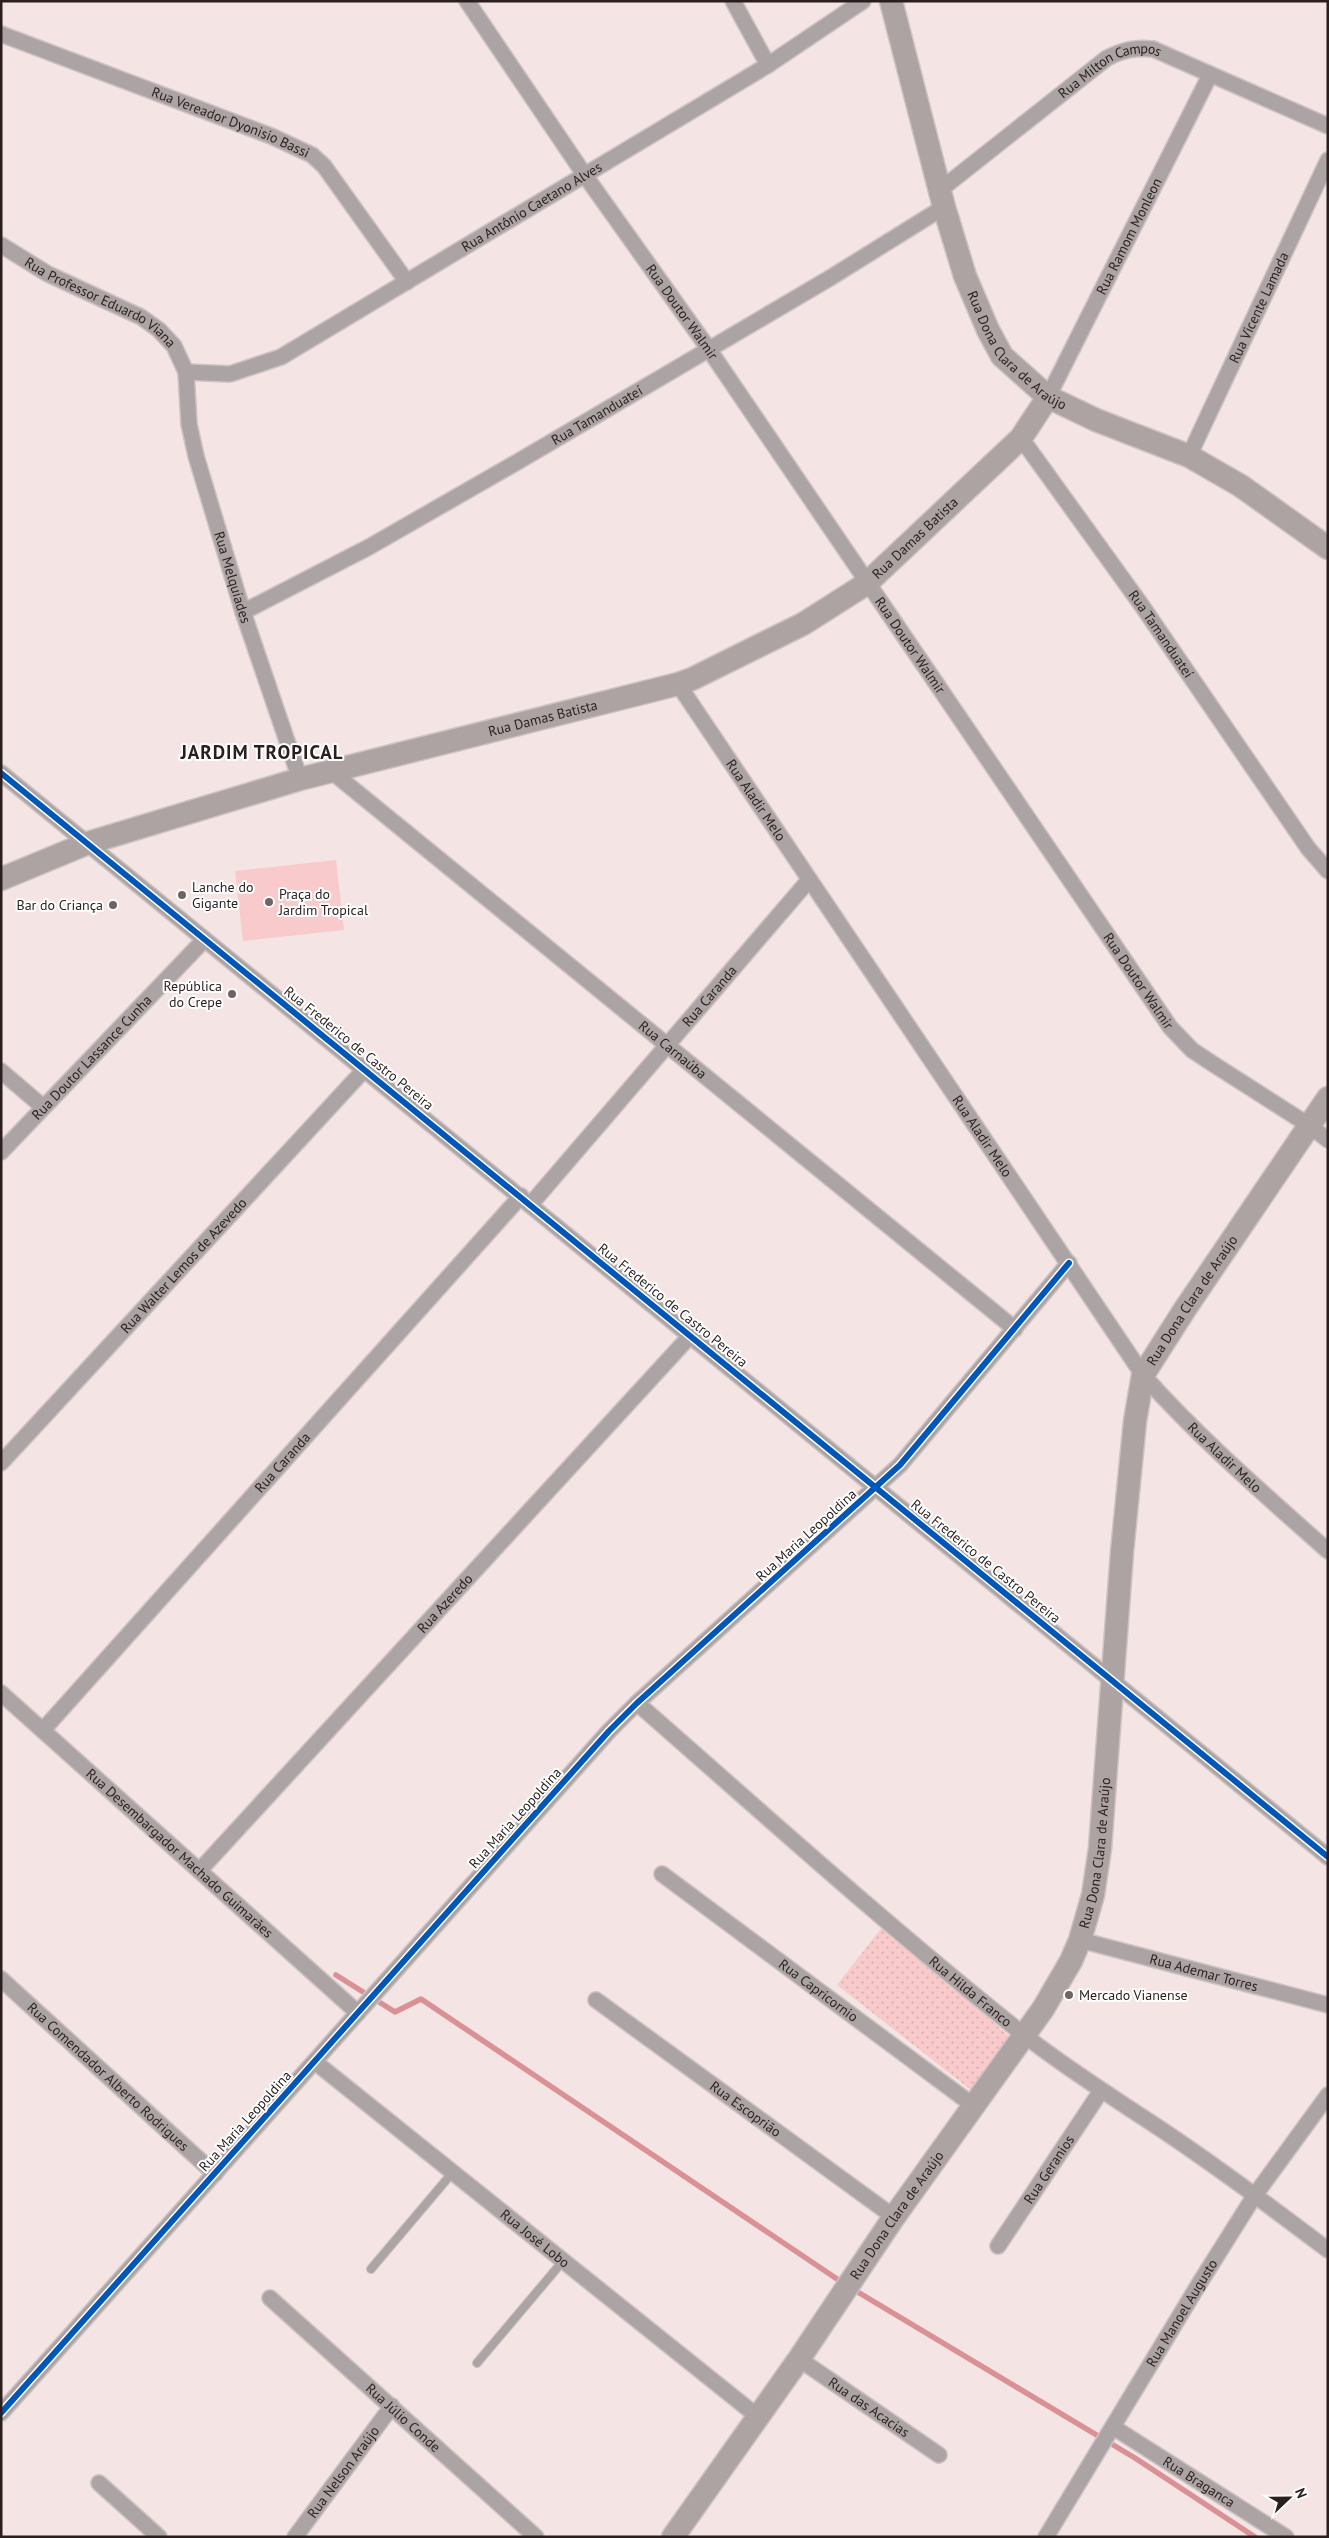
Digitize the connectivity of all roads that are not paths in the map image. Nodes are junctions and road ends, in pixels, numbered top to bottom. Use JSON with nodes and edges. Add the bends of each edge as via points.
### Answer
{"nodes":[{"id":1,"x":467,"y":1,"type":"edge"},
{"id":2,"x":733,"y":1,"type":"edge"},
{"id":3,"x":863,"y":1,"type":"edge"},
{"id":4,"x":891,"y":1,"type":"edge"},
{"id":5,"x":1,"y":34,"type":"edge"},
{"id":6,"x":768,"y":65,"type":"junction"},
{"id":7,"x":1210,"y":75,"type":"junction"},
{"id":8,"x":1328,"y":126,"type":"edge"},
{"id":9,"x":1328,"y":160,"type":"edge"},
{"id":10,"x":584,"y":174,"type":"junction"},
{"id":11,"x":942,"y":198,"type":"junction"},
{"id":12,"x":1,"y":245,"type":"edge"},
{"id":13,"x":407,"y":282,"type":"junction"},
{"id":14,"x":708,"y":348,"type":"junction"},
{"id":15,"x":186,"y":372,"type":"junction"},
{"id":16,"x":1048,"y":397,"type":"junction"},
{"id":17,"x":1021,"y":438,"type":"junction"},
{"id":18,"x":1189,"y":456,"type":"junction"},
{"id":19,"x":1328,"y":548,"type":"edge"},
{"id":20,"x":866,"y":584,"type":"junction"},
{"id":21,"x":243,"y":612,"type":"junction"},
{"id":22,"x":678,"y":684,"type":"junction"},
{"id":23,"x":331,"y":771,"type":"junction"},
{"id":24,"x":1,"y":773,"type":"edge"},
{"id":25,"x":300,"y":779,"type":"junction"},
{"id":26,"x":88,"y":843,"type":"junction"},
{"id":27,"x":1328,"y":871,"type":"edge"},
{"id":28,"x":1,"y":879,"type":"edge"},
{"id":29,"x":809,"y":880,"type":"junction"},
{"id":30,"x":204,"y":940,"type":"junction"},
{"id":31,"x":667,"y":1045,"type":"junction"},
{"id":32,"x":365,"y":1068,"type":"junction"},
{"id":33,"x":1,"y":1071,"type":"edge"},
{"id":34,"x":1328,"y":1098,"type":"edge"},
{"id":35,"x":43,"y":1107,"type":"junction"},
{"id":36,"x":1310,"y":1126,"type":"junction"},
{"id":37,"x":1328,"y":1140,"type":"edge"},
{"id":38,"x":1,"y":1152,"type":"edge"},
{"id":39,"x":526,"y":1200,"type":"junction"},
{"id":40,"x":1069,"y":1263,"type":"junction"},
{"id":41,"x":1015,"y":1329,"type":"junction"},
{"id":42,"x":691,"y":1335,"type":"junction"},
{"id":43,"x":1143,"y":1376,"type":"junction"},
{"id":44,"x":1,"y":1463,"type":"edge"},
{"id":45,"x":877,"y":1488,"type":"junction"},
{"id":46,"x":1328,"y":1551,"type":"edge"},
{"id":47,"x":1113,"y":1680,"type":"junction"},
{"id":48,"x":1,"y":1693,"type":"edge"},
{"id":49,"x":637,"y":1703,"type":"junction"},
{"id":50,"x":43,"y":1730,"type":"junction"},
{"id":51,"x":1328,"y":1857,"type":"edge"},
{"id":52,"x":200,"y":1870,"type":"junction"},
{"id":53,"x":662,"y":1874,"type":"dead end"},
{"id":54,"x":1080,"y":1940,"type":"junction"},
{"id":55,"x":1,"y":1979,"type":"edge"},
{"id":56,"x":596,"y":2000,"type":"dead end"},
{"id":57,"x":1328,"y":2005,"type":"edge"},
{"id":58,"x":360,"y":2010,"type":"junction"},
{"id":59,"x":1025,"y":2036,"type":"junction"},
{"id":60,"x":315,"y":2062,"type":"junction"},
{"id":61,"x":1101,"y":2091,"type":"junction"},
{"id":62,"x":1328,"y":2095,"type":"edge"},
{"id":63,"x":974,"y":2106,"type":"junction"},
{"id":64,"x":453,"y":2172,"type":"junction"},
{"id":65,"x":215,"y":2174,"type":"junction"},
{"id":66,"x":1255,"y":2195,"type":"junction"},
{"id":67,"x":894,"y":2217,"type":"junction"},
{"id":68,"x":998,"y":2246,"type":"dead end"},
{"id":69,"x":1328,"y":2250,"type":"edge"},
{"id":70,"x":563,"y":2261,"type":"junction"},
{"id":71,"x":371,"y":2269,"type":"dead end"},
{"id":72,"x":270,"y":2298,"type":"dead end"},
{"id":73,"x":799,"y":2359,"type":"junction"},
{"id":74,"x":477,"y":2363,"type":"dead end"},
{"id":75,"x":392,"y":2406,"type":"junction"},
{"id":76,"x":1,"y":2413,"type":"edge"},
{"id":77,"x":757,"y":2416,"type":"junction"},
{"id":78,"x":1112,"y":2430,"type":"junction"},
{"id":79,"x":939,"y":2454,"type":"dead end"},
{"id":80,"x":99,"y":2483,"type":"dead end"},
{"id":81,"x":159,"y":2537,"type":"edge"},
{"id":82,"x":295,"y":2537,"type":"edge"},
{"id":83,"x":536,"y":2537,"type":"edge"},
{"id":84,"x":673,"y":2537,"type":"edge"},
{"id":85,"x":1046,"y":2537,"type":"edge"},
{"id":86,"x":1286,"y":2537,"type":"edge"}],
"edges":[{"from":1,"to":10,"type":"street","name":"Rua Doutor Walmir"},
{"from":2,"to":6,"type":"street"},
{"from":3,"to":6,"type":"street","name":"Rua Antônio Caetano Alves"},
{"from":4,"to":11,"type":"main road","name":"Rua Dona Clara de Araújo"},
{"from":5,"to":13,"type":"street","name":"Rua Vereador Dyonisio Bassi","via":[[312,154],[339,184]]},
{"from":6,"to":10,"type":"street","name":"Rua Antônio Caetano Alves"},
{"from":7,"to":8,"type":"street","name":"Rua Milton Campos"},
{"from":7,"to":11,"type":"street","name":"Rua Milton Campos","via":[[1153,48],[1122,50],[1107,58]]},
{"from":7,"to":16,"type":"street","name":"Rua Ramom Monleon"},
{"from":9,"to":18,"type":"street","name":"Rua Vicente Lamada"},
{"from":10,"to":13,"type":"street","name":"Rua Antônio Caetano Alves"},
{"from":10,"to":14,"type":"street","name":"Rua Doutor Walmir"},
{"from":11,"to":14,"type":"street","name":"Rua Tamanduateí","via":[[830,278]]},
{"from":11,"to":16,"type":"main road","name":"Rua Dona Clara de Araújo","via":[[965,276],[988,330],[1002,356]]},
{"from":12,"to":15,"type":"street","name":"Rua Professor Eduardo Viana","via":[[48,274],[141,317],[174,346]]},
{"from":13,"to":15,"type":"street","name":"Rua Antônio Caetano Alves","via":[[282,357],[230,374]]},
{"from":14,"to":20,"type":"street","name":"Rua Doutor Walmir"},
{"from":14,"to":21,"type":"street","name":"Rua Tamanduateí","via":[[369,547]]},
{"from":15,"to":21,"type":"street","name":"Rua Melquíades","via":[[189,424],[196,456]]},
{"from":16,"to":17,"type":"main road"},
{"from":16,"to":18,"type":"main road","name":"Rua Dona Clara de Araújo","via":[[1096,420]]},
{"from":17,"to":20,"type":"main road","name":"Rua Damas Batista"},
{"from":17,"to":27,"type":"street","name":"Rua Tamanduateí","via":[[1140,603],[1308,848]]},
{"from":18,"to":19,"type":"main road","name":"Rua Dona Clara de Araújo","via":[[1241,486]]},
{"from":20,"to":22,"type":"main road","name":"Rua Damas Batista","via":[[803,624]]},
{"from":20,"to":36,"type":"street","name":"Rua Doutor Walmir","via":[[1170,1027],[1198,1054]]},
{"from":21,"to":25,"type":"street","name":"Rua Melquíades"},
{"from":22,"to":23,"type":"main road","name":"Rua Damas Batista"},
{"from":22,"to":29,"type":"street","name":"Rua Aladir Melo"},
{"from":23,"to":25,"type":"main road","name":"Rua Damas Batista"},
{"from":23,"to":31,"type":"street","name":"Rua Carnaúba"},
{"from":24,"to":26,"type":"street","name":"Rua Frederico de Castro Pereira"},
{"from":25,"to":26,"type":"main road","name":"Rua Damas Batista"},
{"from":26,"to":28,"type":"main road","name":"Rua Damas Batista"},
{"from":26,"to":30,"type":"street","name":"Rua Frederico de Castro Pereira"},
{"from":29,"to":31,"type":"street","name":"Rua Caranda"},
{"from":29,"to":40,"type":"street","name":"Rua Aladir Melo"},
{"from":30,"to":32,"type":"street","name":"Rua Frederico de Castro Pereira"},
{"from":30,"to":35,"type":"street","name":"Rua Doutor Lassance Cunha"},
{"from":31,"to":39,"type":"street","name":"Rua Caranda"},
{"from":31,"to":41,"type":"street","name":"Rua Carnaúba"},
{"from":32,"to":39,"type":"street","name":"Rua Frederico de Castro Pereira"},
{"from":32,"to":44,"type":"street","name":"Rua Walter Lemos de Azevedo"},
{"from":33,"to":35,"type":"street"},
{"from":34,"to":36,"type":"main road","name":"Rua Dona Clara de Araújo"},
{"from":35,"to":38,"type":"street","name":"Rua Doutor Lassance Cunha"},
{"from":36,"to":37,"type":"street","name":"Rua Doutor Walmir"},
{"from":36,"to":43,"type":"main road","name":"Rua Dona Clara de Araújo"},
{"from":39,"to":42,"type":"street","name":"Rua Frederico de Castro Pereira"},
{"from":39,"to":50,"type":"street","name":"Rua Caranda"},
{"from":40,"to":41,"type":"street","name":"Rua Maria Leopoldina"},
{"from":40,"to":43,"type":"street","name":"Rua Aladir Melo"},
{"from":41,"to":45,"type":"street","name":"Rua Maria Leopoldina"},
{"from":42,"to":45,"type":"street","name":"Rua Frederico de Castro Pereira"},
{"from":42,"to":52,"type":"street","name":"Rua Azeredo"},
{"from":43,"to":46,"type":"street","name":"Rua Aladir Melo","via":[[1192,1428]]},
{"from":43,"to":47,"type":"main road","name":"Rua Dona Clara de Araújo","via":[[1135,1421],[1122,1552]]},
{"from":45,"to":47,"type":"street","name":"Rua Frederico de Castro Pereira"},
{"from":45,"to":49,"type":"street","name":"Rua Maria Leopoldina"},
{"from":47,"to":51,"type":"street","name":"Rua Frederico de Castro Pereira"},
{"from":47,"to":54,"type":"main road","name":"Rua Dona Clara de Araújo","via":[[1100,1848],[1093,1895]]},
{"from":48,"to":50,"type":"street","name":"Rua Desembargador Machado Guimarães"},
{"from":49,"to":58,"type":"street","name":"Rua Maria Leopoldina"},
{"from":49,"to":59,"type":"street","name":"Rua Hilda Franco","via":[[872,1909]]},
{"from":50,"to":52,"type":"street","name":"Rua Desembargador Machado Guimarães"},
{"from":52,"to":58,"type":"street","name":"Rua Desembargador Machado Guimarães"},
{"from":53,"to":63,"type":"street","name":"Rua Capricornio"},
{"from":54,"to":57,"type":"street","name":"Rua Ademar Torres"},
{"from":54,"to":59,"type":"main road","name":"Rua Dona Clara de Araújo","via":[[1057,1986]]},
{"from":55,"to":65,"type":"street","name":"Rua Comendador Alberto Rodrigues"},
{"from":56,"to":67,"type":"street","name":"Rua Escoprião"},
{"from":58,"to":60,"type":"street","name":"Rua Maria Leopoldina"},
{"from":59,"to":61,"type":"street","name":"Rua Hilda Franco"},
{"from":59,"to":63,"type":"main road","name":"Rua Dona Clara de Araújo"},
{"from":60,"to":64,"type":"street","name":"Rua José Lobo"},
{"from":60,"to":65,"type":"street","name":"Rua Maria Leopoldina"},
{"from":61,"to":66,"type":"street","name":"Rua Hilda Franco"},
{"from":61,"to":68,"type":"street","name":"Rua Geranios"},
{"from":62,"to":66,"type":"street","name":"Rua Manoel Augusto"},
{"from":63,"to":67,"type":"main road","name":"Rua Dona Clara de Araújo"},
{"from":64,"to":70,"type":"street","name":"Rua José Lobo"},
{"from":64,"to":71,"type":"lane"},
{"from":65,"to":76,"type":"street","name":"Rua Maria Leopoldina"},
{"from":66,"to":69,"type":"street","name":"Rua Hilda Franco"},
{"from":66,"to":78,"type":"street","name":"Rua Manoel Augusto"},
{"from":67,"to":73,"type":"main road","name":"Rua Dona Clara de Araújo"},
{"from":70,"to":74,"type":"lane"},
{"from":70,"to":77,"type":"street","name":"Rua José Lobo"},
{"from":72,"to":75,"type":"street","name":"Rua Júlio Conde"},
{"from":73,"to":77,"type":"main road","name":"Rua Dona Clara de Araújo"},
{"from":73,"to":79,"type":"street","name":"Rua das Acacias"},
{"from":75,"to":82,"type":"street","name":"Rua Nelson Araújo"},
{"from":75,"to":83,"type":"street","name":"Rua Júlio Conde"},
{"from":77,"to":84,"type":"main road","name":"Rua Dona Clara de Araújo"},
{"from":78,"to":85,"type":"street","name":"Rua Manoel Augusto"},
{"from":78,"to":86,"type":"street","name":"Rua Braganca"},
{"from":80,"to":81,"type":"street"}]}
